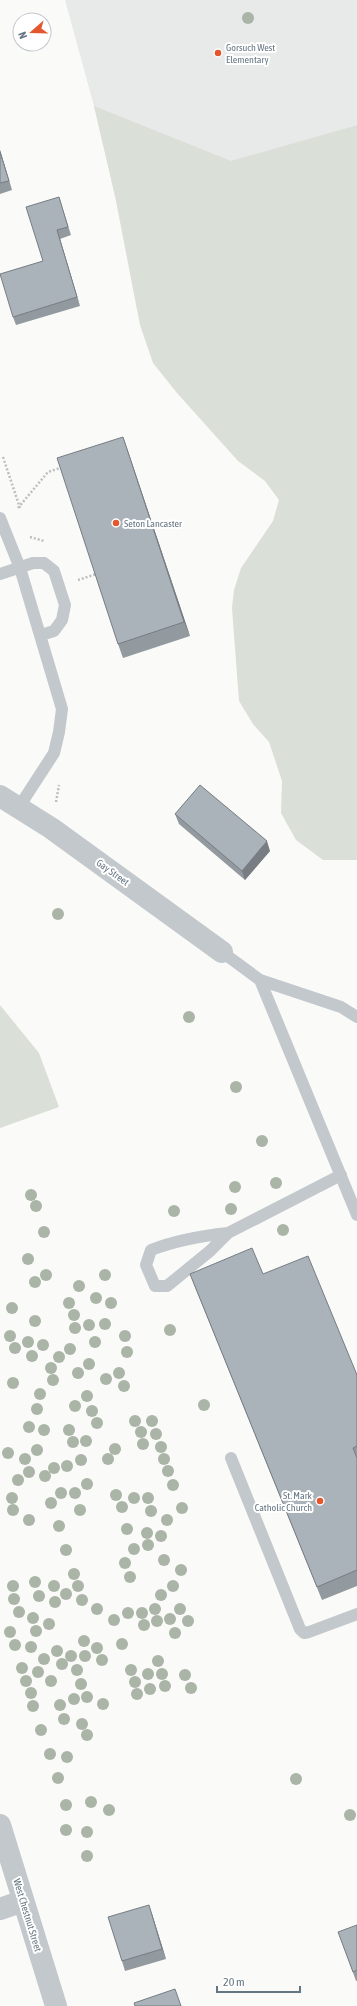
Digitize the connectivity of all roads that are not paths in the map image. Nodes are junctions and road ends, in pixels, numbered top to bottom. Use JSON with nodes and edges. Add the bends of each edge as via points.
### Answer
{"nodes":[{"id":1,"x":0,"y":518,"type":"edge"},
{"id":2,"x":20,"y":568,"type":"junction"},
{"id":3,"x":0,"y":574,"type":"edge"},
{"id":4,"x":41,"y":635,"type":"junction"},
{"id":5,"x":0,"y":796,"type":"edge"},
{"id":6,"x":19,"y":806,"type":"junction"},
{"id":7,"x":222,"y":952,"type":"joint"},
{"id":8,"x":260,"y":980,"type":"junction"},
{"id":9,"x":357,"y":1017,"type":"edge"},
{"id":10,"x":341,"y":1175,"type":"junction"},
{"id":11,"x":357,"y":1216,"type":"edge"},
{"id":12,"x":228,"y":1234,"type":"junction"},
{"id":13,"x":231,"y":1458,"type":"dead end"},
{"id":14,"x":357,"y":1614,"type":"edge"},
{"id":15,"x":0,"y":1825,"type":"edge"},
{"id":16,"x":23,"y":1901,"type":"junction"},
{"id":17,"x":0,"y":1909,"type":"edge"},
{"id":18,"x":56,"y":2006,"type":"edge"}],
"edges":[{"from":1,"to":2,"type":"lane"},
{"from":2,"to":3,"type":"lane"},
{"from":2,"to":4,"type":"lane"},
{"from":2,"to":4,"type":"lane","via":[[33,563],[44,563],[54,572],[65,605],[62,620],[54,631]]},
{"from":4,"to":6,"type":"lane","via":[[62,709],[54,753]]},
{"from":5,"to":6,"type":"street","name":"Gay Street"},
{"from":6,"to":7,"type":"street","name":"Gay Street"},
{"from":7,"to":8,"type":"lane"},
{"from":8,"to":9,"type":"lane","via":[[341,1007]]},
{"from":8,"to":10,"type":"lane"},
{"from":10,"to":11,"type":"lane"},
{"from":10,"to":12,"type":"lane"},
{"from":12,"to":12,"type":"lane","via":[[167,1286],[155,1286],[146,1265],[151,1250],[195,1236]]},
{"from":13,"to":14,"type":"lane","via":[[300,1629],[309,1632]]},
{"from":15,"to":16,"type":"street","name":"West Chestnut Street"},
{"from":16,"to":17,"type":"street"},
{"from":16,"to":18,"type":"street","name":"West Chestnut Street"}]}
